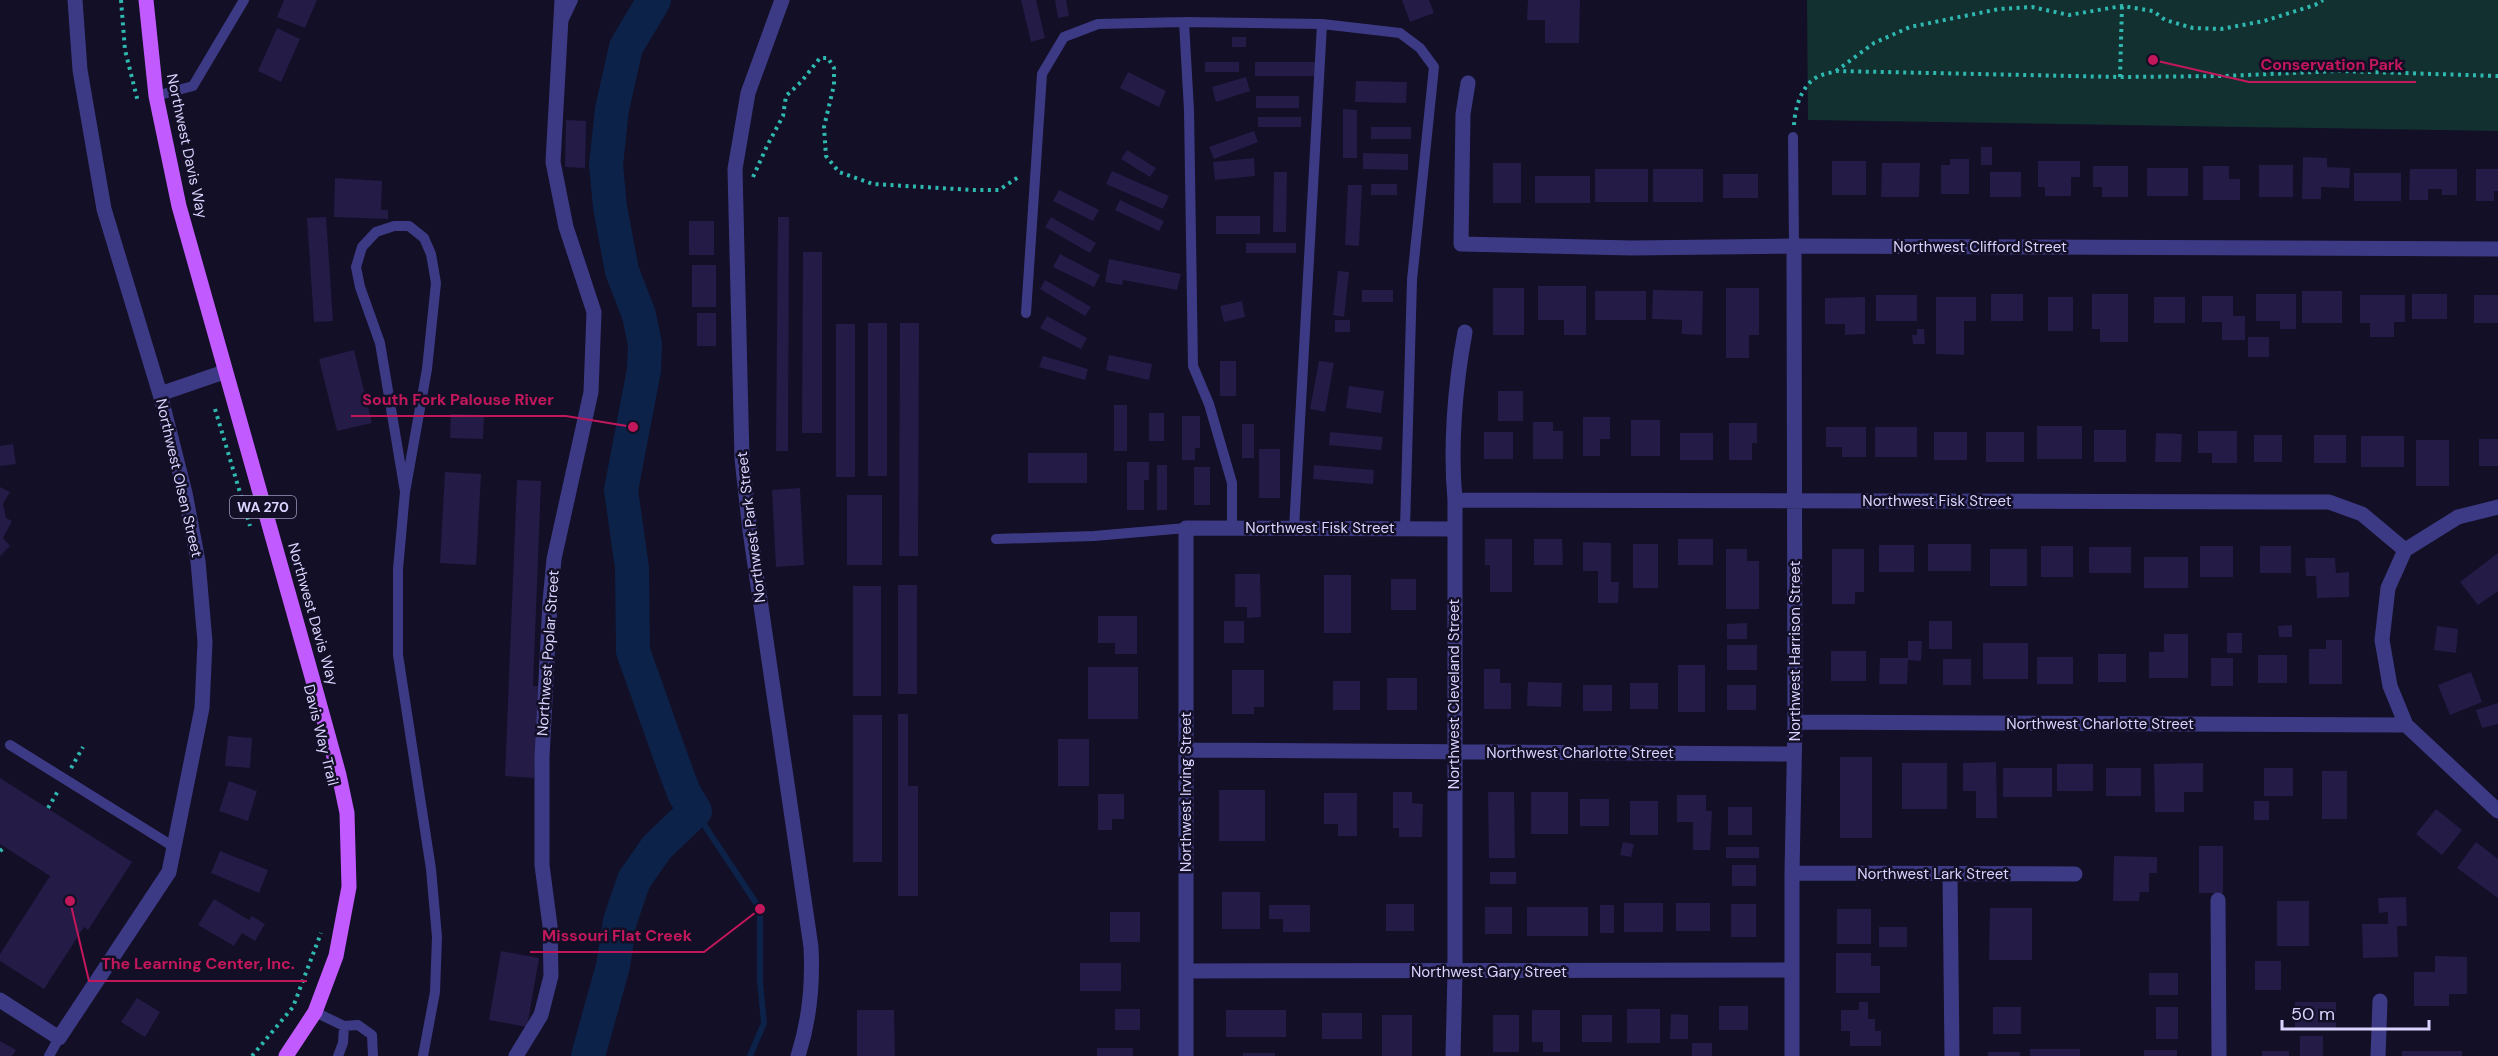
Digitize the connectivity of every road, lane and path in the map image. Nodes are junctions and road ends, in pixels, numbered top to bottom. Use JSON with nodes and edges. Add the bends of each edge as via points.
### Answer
{"nodes":[{"id":1,"x":75,"y":0,"type":"edge"},
{"id":2,"x":146,"y":0,"type":"edge"},
{"id":3,"x":244,"y":0,"type":"edge"},
{"id":4,"x":562,"y":0,"type":"edge"},
{"id":5,"x":573,"y":0,"type":"edge"},
{"id":6,"x":782,"y":0,"type":"edge"},
{"id":7,"x":2323,"y":0,"type":"edge"},
{"id":8,"x":2122,"y":6,"type":"junction"},
{"id":9,"x":1184,"y":22,"type":"junction"},
{"id":10,"x":562,"y":24,"type":"junction"},
{"id":11,"x":1322,"y":24,"type":"junction"},
{"id":12,"x":1836,"y":71,"type":"junction"},
{"id":13,"x":2498,"y":75,"type":"edge"},
{"id":14,"x":2120,"y":77,"type":"junction"},
{"id":15,"x":1468,"y":83,"type":"dead end"},
{"id":16,"x":156,"y":96,"type":"junction"},
{"id":17,"x":1793,"y":137,"type":"joint"},
{"id":18,"x":1036,"y":162,"type":"junction"},
{"id":19,"x":736,"y":209,"type":"junction"},
{"id":20,"x":1794,"y":246,"type":"junction"},
{"id":21,"x":2498,"y":249,"type":"edge"},
{"id":22,"x":1026,"y":313,"type":"dead end"},
{"id":23,"x":1465,"y":332,"type":"dead end"},
{"id":24,"x":224,"y":372,"type":"junction"},
{"id":25,"x":160,"y":394,"type":"junction"},
{"id":26,"x":215,"y":409,"type":"dead end"},
{"id":27,"x":405,"y":492,"type":"junction"},
{"id":28,"x":1455,"y":500,"type":"junction"},
{"id":29,"x":1795,"y":501,"type":"junction"},
{"id":30,"x":2498,"y":507,"type":"edge"},
{"id":31,"x":1186,"y":528,"type":"junction"},
{"id":32,"x":1232,"y":528,"type":"junction"},
{"id":33,"x":1406,"y":528,"type":"junction"},
{"id":34,"x":1294,"y":529,"type":"junction"},
{"id":35,"x":1454,"y":529,"type":"junction"},
{"id":36,"x":252,"y":534,"type":"dead end"},
{"id":37,"x":996,"y":539,"type":"dead end"},
{"id":38,"x":2405,"y":550,"type":"junction"},
{"id":39,"x":1795,"y":722,"type":"junction"},
{"id":40,"x":2406,"y":725,"type":"junction"},
{"id":41,"x":10,"y":745,"type":"dead end"},
{"id":42,"x":83,"y":747,"type":"dead end"},
{"id":43,"x":1186,"y":750,"type":"junction"},
{"id":44,"x":1453,"y":752,"type":"junction"},
{"id":45,"x":1794,"y":754,"type":"junction"},
{"id":46,"x":73,"y":765,"type":"dead end"},
{"id":47,"x":56,"y":793,"type":"dead end"},
{"id":48,"x":48,"y":808,"type":"dead end"},
{"id":49,"x":2498,"y":811,"type":"edge"},
{"id":50,"x":174,"y":848,"type":"junction"},
{"id":51,"x":1792,"y":873,"type":"junction"},
{"id":52,"x":1950,"y":874,"type":"junction"},
{"id":53,"x":2075,"y":874,"type":"dead end"},
{"id":54,"x":2218,"y":900,"type":"dead end"},
{"id":55,"x":324,"y":925,"type":"dead end"},
{"id":56,"x":1791,"y":970,"type":"junction"},
{"id":57,"x":1187,"y":971,"type":"junction"},
{"id":58,"x":1455,"y":972,"type":"junction"},
{"id":59,"x":0,"y":1000,"type":"edge"},
{"id":60,"x":2380,"y":1001,"type":"dead end"},
{"id":61,"x":315,"y":1012,"type":"junction"},
{"id":62,"x":344,"y":1026,"type":"junction"},
{"id":63,"x":59,"y":1038,"type":"junction"},
{"id":64,"x":48,"y":1056,"type":"edge"},
{"id":65,"x":252,"y":1056,"type":"edge"},
{"id":66,"x":286,"y":1056,"type":"edge"},
{"id":67,"x":338,"y":1056,"type":"edge"},
{"id":68,"x":373,"y":1056,"type":"edge"},
{"id":69,"x":423,"y":1056,"type":"edge"},
{"id":70,"x":516,"y":1056,"type":"edge"},
{"id":71,"x":798,"y":1056,"type":"edge"},
{"id":72,"x":1186,"y":1056,"type":"edge"},
{"id":73,"x":1453,"y":1056,"type":"edge"},
{"id":74,"x":1791,"y":1056,"type":"edge"},
{"id":75,"x":1952,"y":1056,"type":"edge"},
{"id":76,"x":2218,"y":1056,"type":"edge"},
{"id":77,"x":2378,"y":1056,"type":"edge"}],
"edges":[{"from":1,"to":25,"type":"street","name":"Northwest Olsen Street","via":[[80,70],[104,209]]},
{"from":2,"to":16,"type":"main road","name":"Northwest Davis Way","number":"WA 270"},
{"from":3,"to":16,"type":"lane","via":[[193,86]]},
{"from":4,"to":10,"type":"street","name":"Northwest Poplar Street"},
{"from":5,"to":10,"type":"lane"},
{"from":6,"to":19,"type":"street","name":"Northwest Park Street","via":[[748,93],[735,169]]},
{"from":7,"to":8,"type":"path","via":[[2264,21],[2221,29],[2193,28],[2165,20],[2153,11]]},
{"from":8,"to":12,"type":"path","via":[[2069,15],[2032,7],[1998,9],[1931,22],[1874,43]]},
{"from":8,"to":14,"type":"path"},
{"from":9,"to":11,"type":"lane"},
{"from":9,"to":18,"type":"lane","via":[[1098,24],[1064,37],[1042,74]]},
{"from":9,"to":32,"type":"lane","via":[[1193,366],[1209,404],[1232,483]]},
{"from":10,"to":70,"type":"street","name":"Northwest Poplar Street","via":[[553,162],[566,227],[594,312],[592,381],[554,559],[550,602],[542,757],[542,865],[550,926],[551,976],[541,1015]]},
{"from":11,"to":33,"type":"lane","via":[[1400,33],[1420,48],[1434,67],[1412,280]]},
{"from":11,"to":34,"type":"lane"},
{"from":12,"to":14,"type":"path"},
{"from":12,"to":17,"type":"path","via":[[1817,77],[1803,90],[1795,111]]},
{"from":13,"to":14,"type":"path","via":[[2339,71]]},
{"from":15,"to":20,"type":"street","name":"Northwest Clifford Street","via":[[1463,114],[1461,244]]},
{"from":16,"to":24,"type":"main road","name":"Northwest Davis Way","number":"WA 270","via":[[179,206]]},
{"from":17,"to":20,"type":"lane"},
{"from":18,"to":19,"type":"path","via":[[999,190],[873,184],[839,172],[826,156],[824,127],[834,68],[828,58],[820,58],[786,96],[783,116]]},
{"from":18,"to":22,"type":"lane"},
{"from":19,"to":71,"type":"street","name":"Northwest Park Street","via":[[743,470],[811,946],[810,1011]]},
{"from":20,"to":21,"type":"street","name":"Northwest Clifford Street"},
{"from":20,"to":29,"type":"street","name":"Northwest Harrison Street"},
{"from":23,"to":28,"type":"street","name":"Northwest Cleveland Street","via":[[1452,475]]},
{"from":24,"to":25,"type":"street"},
{"from":24,"to":61,"type":"main road","name":"Northwest Davis Way","number":"WA 270","via":[[347,813],[349,887],[336,956]]},
{"from":25,"to":50,"type":"street","name":"Northwest Olsen Street","via":[[198,561],[205,642],[202,708]]},
{"from":26,"to":36,"type":"path"},
{"from":27,"to":27,"type":"lane","via":[[427,369],[436,283],[432,254],[424,238],[409,226],[394,226],[376,232],[362,247],[356,267],[380,343]]},
{"from":27,"to":69,"type":"lane","via":[[398,569],[398,655],[437,937],[435,992]]},
{"from":28,"to":29,"type":"street","name":"Northwest Fisk Street"},
{"from":28,"to":35,"type":"street","name":"Northwest Cleveland Street"},
{"from":29,"to":38,"type":"street","name":"Northwest Fisk Street","via":[[2329,502],[2362,514]]},
{"from":29,"to":39,"type":"street","name":"Northwest Harrison Street"},
{"from":30,"to":38,"type":"street","via":[[2457,517]]},
{"from":31,"to":32,"type":"street","name":"Northwest Fisk Street"},
{"from":31,"to":37,"type":"lane"},
{"from":31,"to":43,"type":"street","name":"Northwest Irving Street"},
{"from":32,"to":34,"type":"street","name":"Northwest Fisk Street"},
{"from":33,"to":34,"type":"street","name":"Northwest Fisk Street"},
{"from":33,"to":35,"type":"street","name":"Northwest Fisk Street"},
{"from":35,"to":44,"type":"street","name":"Northwest Cleveland Street"},
{"from":38,"to":40,"type":"street","via":[[2388,588],[2382,640],[2390,686]]},
{"from":39,"to":40,"type":"street","name":"Northwest Charlotte Street"},
{"from":39,"to":45,"type":"street","name":"Northwest Harrison Street"},
{"from":40,"to":49,"type":"street"},
{"from":41,"to":50,"type":"lane"},
{"from":42,"to":46,"type":"path"},
{"from":43,"to":44,"type":"street","name":"Northwest Charlotte Street"},
{"from":43,"to":57,"type":"street","name":"Northwest Irving Street"},
{"from":44,"to":45,"type":"street","name":"Northwest Charlotte Street"},
{"from":44,"to":58,"type":"street","name":"Northwest Cleveland Street"},
{"from":45,"to":51,"type":"street","name":"Northwest Harrison Street"},
{"from":47,"to":48,"type":"path"},
{"from":50,"to":63,"type":"street","name":"Northwest Olsen Street","via":[[169,872]]},
{"from":51,"to":52,"type":"street","name":"Northwest Lark Street"},
{"from":51,"to":56,"type":"street","name":"Northwest Harrison Street"},
{"from":52,"to":53,"type":"street","name":"Northwest Lark Street"},
{"from":52,"to":75,"type":"street"},
{"from":54,"to":76,"type":"street"},
{"from":55,"to":65,"type":"path","via":[[293,1007]]},
{"from":56,"to":58,"type":"street","name":"Northwest Gary Street"},
{"from":56,"to":74,"type":"street","name":"Northwest Harrison Street"},
{"from":57,"to":58,"type":"street","name":"Northwest Gary Street"},
{"from":57,"to":72,"type":"street","name":"Northwest Irving Street"},
{"from":58,"to":73,"type":"street","name":"Northwest Cleveland Street"},
{"from":59,"to":63,"type":"street"},
{"from":60,"to":77,"type":"street"},
{"from":61,"to":62,"type":"lane"},
{"from":61,"to":66,"type":"main road","name":"Northwest Davis Way","number":"WA 270"},
{"from":62,"to":67,"type":"lane"},
{"from":62,"to":68,"type":"lane","via":[[358,1025],[372,1035]]},
{"from":63,"to":64,"type":"lane"}]}
